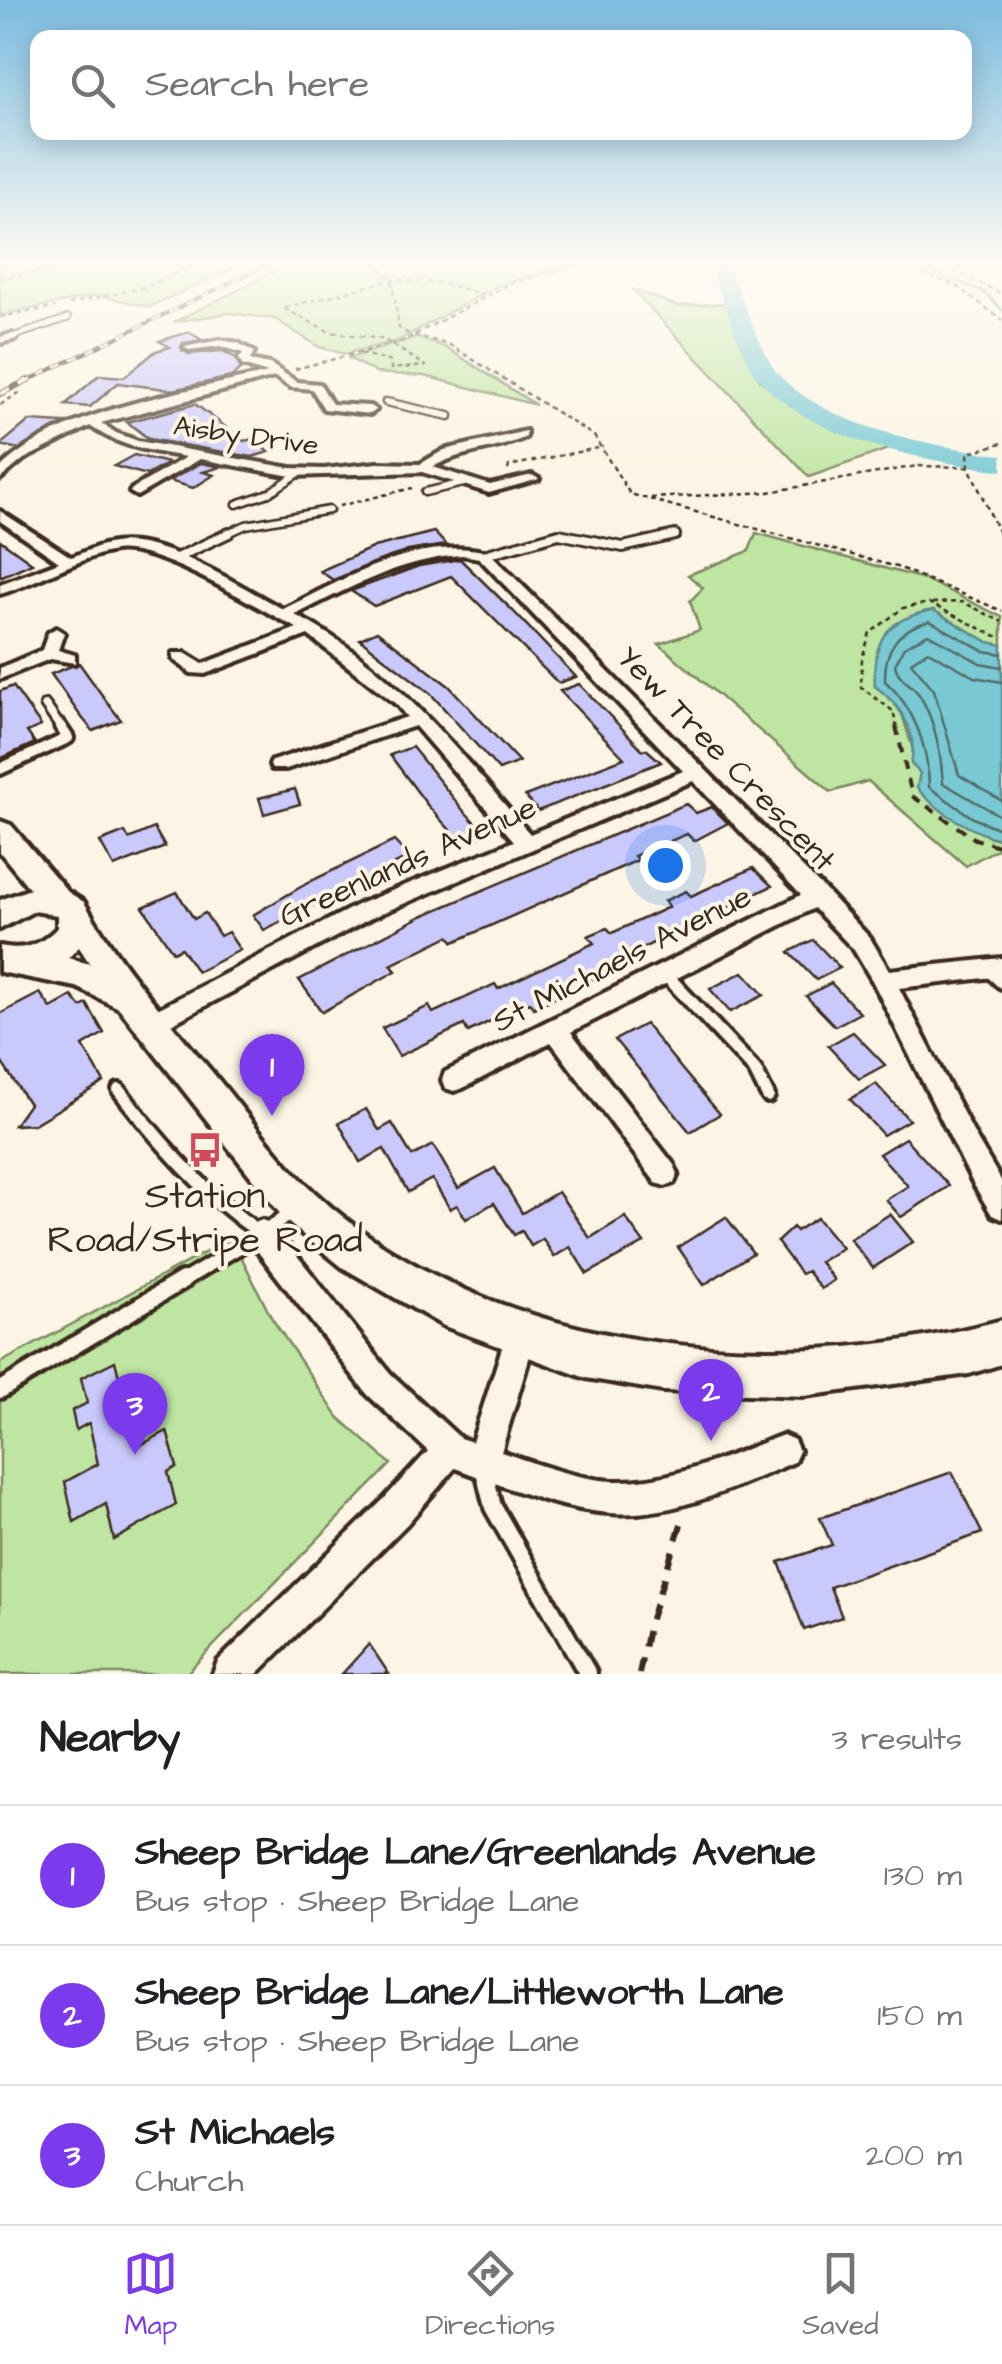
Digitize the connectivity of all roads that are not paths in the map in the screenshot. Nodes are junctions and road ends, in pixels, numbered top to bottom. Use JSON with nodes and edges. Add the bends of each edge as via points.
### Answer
{"nodes":[{"id":1,"x":229,"y":339,"type":"edge"},
{"id":2,"x":225,"y":342,"type":"junction"},
{"id":3,"x":189,"y":346,"type":"dead end"},
{"id":4,"x":276,"y":374,"type":"junction"},
{"id":5,"x":131,"y":397,"type":"dead end"},
{"id":6,"x":386,"y":402,"type":"joint"},
{"id":7,"x":146,"y":408,"type":"junction"},
{"id":8,"x":449,"y":416,"type":"dead end"},
{"id":9,"x":92,"y":422,"type":"junction"},
{"id":10,"x":520,"y":440,"type":"dead end"},
{"id":11,"x":196,"y":456,"type":"junction"},
{"id":12,"x":423,"y":468,"type":"junction"},
{"id":13,"x":300,"y":473,"type":"junction"},
{"id":14,"x":0,"y":475,"type":"edge"},
{"id":15,"x":532,"y":479,"type":"dead end"},
{"id":16,"x":462,"y":480,"type":"junction"},
{"id":17,"x":141,"y":485,"type":"dead end"},
{"id":18,"x":425,"y":492,"type":"dead end"},
{"id":19,"x":237,"y":504,"type":"dead end"},
{"id":20,"x":329,"y":510,"type":"road end"},
{"id":21,"x":0,"y":516,"type":"edge"},
{"id":22,"x":675,"y":535,"type":"dead end"},
{"id":23,"x":484,"y":555,"type":"junction"},
{"id":24,"x":169,"y":557,"type":"junction"},
{"id":25,"x":67,"y":562,"type":"junction"},
{"id":26,"x":0,"y":589,"type":"edge"},
{"id":27,"x":286,"y":614,"type":"junction"},
{"id":28,"x":310,"y":628,"type":"junction"},
{"id":29,"x":56,"y":633,"type":"dead end"},
{"id":30,"x":49,"y":653,"type":"junction"},
{"id":31,"x":179,"y":656,"type":"dead end"},
{"id":32,"x":68,"y":659,"type":"dead end"},
{"id":33,"x":0,"y":674,"type":"edge"},
{"id":34,"x":45,"y":705,"type":"dead end"},
{"id":35,"x":420,"y":719,"type":"junction"},
{"id":36,"x":279,"y":766,"type":"dead end"},
{"id":37,"x":0,"y":769,"type":"edge"},
{"id":38,"x":698,"y":772,"type":"junction"},
{"id":39,"x":528,"y":842,"type":"junction"},
{"id":40,"x":9,"y":844,"type":"edge"},
{"id":41,"x":818,"y":896,"type":"junction"},
{"id":42,"x":64,"y":905,"type":"junction"},
{"id":43,"x":0,"y":914,"type":"edge"},
{"id":44,"x":10,"y":962,"type":"edge"},
{"id":45,"x":998,"y":973,"type":"edge"},
{"id":46,"x":666,"y":974,"type":"junction"},
{"id":47,"x":884,"y":980,"type":"junction"},
{"id":48,"x":141,"y":1011,"type":"junction"},
{"id":49,"x":556,"y":1030,"type":"junction"},
{"id":50,"x":454,"y":1080,"type":"dead end"},
{"id":51,"x":120,"y":1090,"type":"dead end"},
{"id":52,"x":768,"y":1096,"type":"dead end"},
{"id":53,"x":665,"y":1174,"type":"dead end"},
{"id":54,"x":300,"y":1206,"type":"junction"},
{"id":55,"x":1002,"y":1206,"type":"edge"},
{"id":56,"x":262,"y":1234,"type":"junction"},
{"id":57,"x":521,"y":1334,"type":"junction"},
{"id":58,"x":1002,"y":1342,"type":"edge"},
{"id":59,"x":0,"y":1390,"type":"edge"},
{"id":60,"x":450,"y":1450,"type":"junction"},
{"id":61,"x":783,"y":1451,"type":"dead end"},
{"id":62,"x":482,"y":1462,"type":"junction"},
{"id":63,"x":231,"y":1674,"type":"edge"},
{"id":64,"x":588,"y":1674,"type":"edge"}],
"edges":[{"from":1,"to":2,"type":"street"},
{"from":2,"to":3,"type":"street"},
{"from":2,"to":4,"type":"street","via":[[248,349],[246,363]]},
{"from":4,"to":6,"type":"street","via":[[294,385],[316,386],[328,407],[372,414]]},
{"from":4,"to":7,"type":"street"},
{"from":5,"to":7,"type":"street"},
{"from":6,"to":8,"type":"lane"},
{"from":7,"to":9,"type":"street"},
{"from":9,"to":11,"type":"street","name":"Aisby Drive","via":[[123,441]]},
{"from":9,"to":14,"type":"street","via":[[29,447]]},
{"from":10,"to":12,"type":"street","name":"Aisby Drive","via":[[448,454]]},
{"from":11,"to":13,"type":"street","name":"Aisby Drive"},
{"from":11,"to":17,"type":"street"},
{"from":12,"to":13,"type":"street","name":"Aisby Drive"},
{"from":12,"to":16,"type":"street"},
{"from":13,"to":19,"type":"lane","via":[[269,494]]},
{"from":15,"to":16,"type":"street","via":[[488,489]]},
{"from":16,"to":18,"type":"lane"},
{"from":20,"to":24,"type":"lane","via":[[246,525]]},
{"from":21,"to":25,"type":"street"},
{"from":22,"to":23,"type":"lane","via":[[622,548],[559,534]]},
{"from":23,"to":27,"type":"street","via":[[435,553]]},
{"from":23,"to":38,"type":"street","name":"Yew Tree Crescent"},
{"from":24,"to":25,"type":"street","via":[[128,545]]},
{"from":24,"to":27,"type":"street"},
{"from":25,"to":26,"type":"street"},
{"from":27,"to":28,"type":"street"},
{"from":28,"to":31,"type":"street","via":[[200,670]]},
{"from":28,"to":35,"type":"street"},
{"from":29,"to":30,"type":"street"},
{"from":30,"to":32,"type":"street"},
{"from":30,"to":33,"type":"street"},
{"from":34,"to":37,"type":"lane","via":[[68,738]]},
{"from":35,"to":36,"type":"street"},
{"from":35,"to":39,"type":"street"},
{"from":38,"to":39,"type":"street","name":"Greenlands Avenue"},
{"from":38,"to":41,"type":"street","name":"Yew Tree Crescent"},
{"from":39,"to":48,"type":"street","name":"Greenlands Avenue"},
{"from":40,"to":42,"type":"main road"},
{"from":40,"to":43,"type":"main road"},
{"from":41,"to":46,"type":"street","name":"St Michaels Avenue"},
{"from":41,"to":47,"type":"street","name":"Yew Tree Crescent"},
{"from":42,"to":43,"type":"main road","via":[[26,902]]},
{"from":42,"to":44,"type":"main road","via":[[75,921],[66,941],[42,958]]},
{"from":42,"to":48,"type":"main road"},
{"from":44,"to":48,"type":"main road","via":[[83,975]]},
{"from":45,"to":47,"type":"street"},
{"from":46,"to":49,"type":"street","name":"St Michaels Avenue"},
{"from":46,"to":52,"type":"lane","via":[[755,1070]]},
{"from":47,"to":55,"type":"street","name":"Yew Tree Crescent"},
{"from":48,"to":54,"type":"main road"},
{"from":49,"to":50,"type":"street","name":"St Michaels Avenue"},
{"from":49,"to":53,"type":"street"},
{"from":51,"to":56,"type":"lane","via":[[162,1148],[228,1212]]},
{"from":54,"to":56,"type":"lane"},
{"from":54,"to":57,"type":"main road","via":[[357,1252],[444,1304]]},
{"from":56,"to":59,"type":"lane"},
{"from":56,"to":60,"type":"street","via":[[379,1384]]},
{"from":57,"to":58,"type":"main road","via":[[586,1356],[732,1372],[804,1373]]},
{"from":57,"to":62,"type":"street"},
{"from":60,"to":62,"type":"street"},
{"from":60,"to":63,"type":"street"},
{"from":61,"to":62,"type":"street","via":[[660,1491],[614,1497],[567,1490]]},
{"from":62,"to":64,"type":"lane","via":[[492,1506]]}]}
